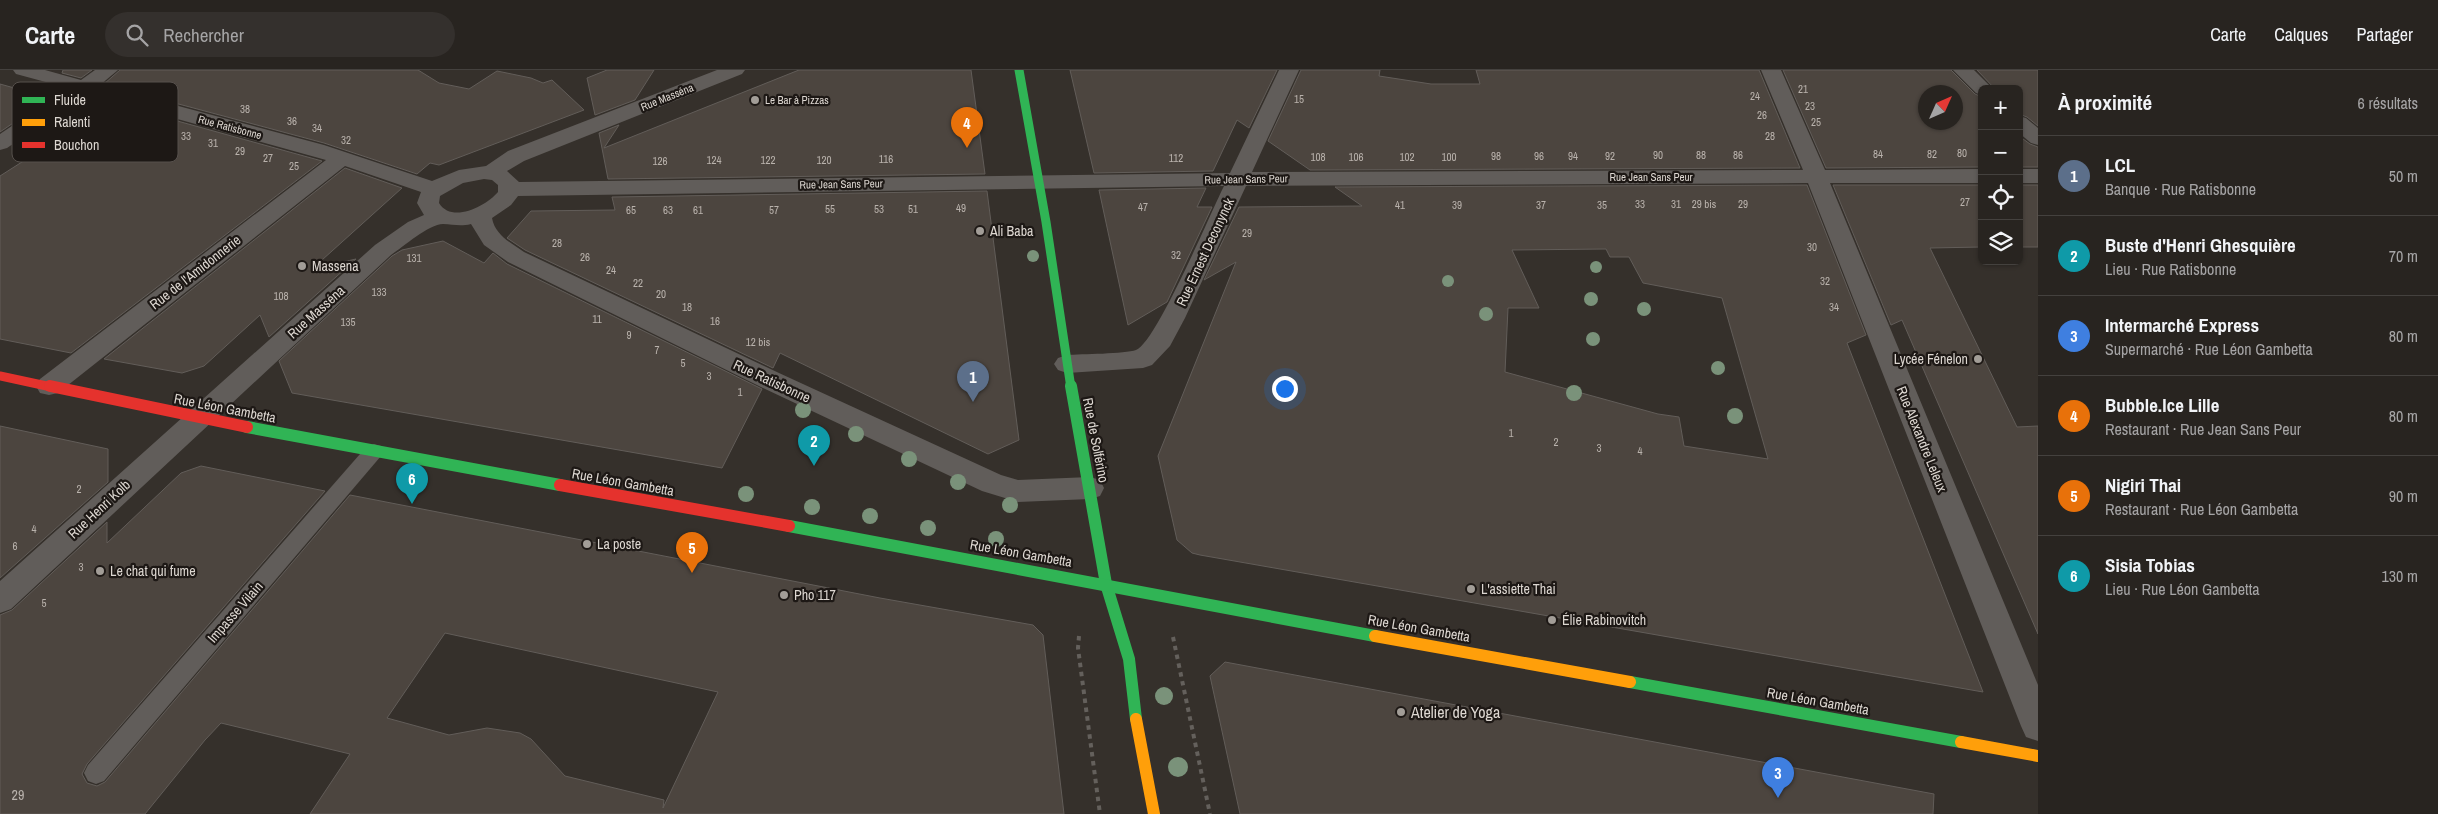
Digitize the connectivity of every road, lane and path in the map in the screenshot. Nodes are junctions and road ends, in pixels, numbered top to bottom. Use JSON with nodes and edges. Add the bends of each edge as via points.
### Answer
{"nodes":[{"id":1,"x":24,"y":70,"type":"edge"},
{"id":2,"x":108,"y":70,"type":"edge"},
{"id":3,"x":1019,"y":70,"type":"edge"},
{"id":4,"x":1289,"y":70,"type":"edge"},
{"id":5,"x":1771,"y":70,"type":"edge"},
{"id":6,"x":1963,"y":70,"type":"edge"},
{"id":7,"x":731,"y":71,"type":"edge"},
{"id":8,"x":66,"y":82,"type":"edge"},
{"id":9,"x":90,"y":82,"type":"edge"},
{"id":10,"x":1979,"y":85,"type":"edge"},
{"id":11,"x":178,"y":113,"type":"edge"},
{"id":12,"x":2023,"y":126,"type":"edge"},
{"id":13,"x":12,"y":136,"type":"edge"},
{"id":14,"x":2038,"y":139,"type":"edge"},
{"id":15,"x":0,"y":144,"type":"edge"},
{"id":16,"x":342,"y":158,"type":"junction"},
{"id":17,"x":491,"y":172,"type":"junction"},
{"id":18,"x":1816,"y":176,"type":"junction"},
{"id":19,"x":1978,"y":176,"type":"edge"},
{"id":20,"x":2023,"y":176,"type":"edge"},
{"id":21,"x":2038,"y":176,"type":"edge"},
{"id":22,"x":1240,"y":179,"type":"junction"},
{"id":23,"x":1039,"y":182,"type":"junction"},
{"id":24,"x":435,"y":189,"type":"junction"},
{"id":25,"x":510,"y":189,"type":"junction"},
{"id":26,"x":480,"y":215,"type":"junction"},
{"id":27,"x":440,"y":216,"type":"junction"},
{"id":28,"x":1066,"y":364,"type":"junction"},
{"id":29,"x":0,"y":376,"type":"edge"},
{"id":30,"x":49,"y":386,"type":"junction"},
{"id":31,"x":199,"y":418,"type":"junction"},
{"id":32,"x":374,"y":451,"type":"junction"},
{"id":33,"x":1090,"y":488,"type":"junction"},
{"id":34,"x":1083,"y":580,"type":"junction"},
{"id":35,"x":1106,"y":584,"type":"junction"},
{"id":36,"x":1155,"y":594,"type":"junction"},
{"id":37,"x":0,"y":600,"type":"edge"},
{"id":38,"x":2038,"y":726,"type":"edge"},
{"id":39,"x":2038,"y":756,"type":"edge"},
{"id":40,"x":96,"y":773,"type":"dead end"},
{"id":41,"x":1100,"y":814,"type":"edge"},
{"id":42,"x":1154,"y":814,"type":"edge"},
{"id":43,"x":1210,"y":814,"type":"edge"}],
"edges":[{"from":1,"to":8,"type":"street","name":"Rue Ratisbonne"},
{"from":2,"to":9,"type":"street"},
{"from":3,"to":23,"type":"street","name":"Rue de Solférino"},
{"from":4,"to":22,"type":"street","name":"Rue Ernest Deconynck"},
{"from":5,"to":18,"type":"street","name":"Rue Alexandre Leleux"},
{"from":6,"to":10,"type":"street"},
{"from":7,"to":17,"type":"street","name":"Rue Masséna","via":[[516,156]]},
{"from":11,"to":16,"type":"street","name":"Rue Ratisbonne"},
{"from":12,"to":14,"type":"street"},
{"from":13,"to":15,"type":"street"},
{"from":16,"to":24,"type":"street","name":"Rue Ratisbonne"},
{"from":16,"to":30,"type":"street","name":"Rue de l'Amidonnerie"},
{"from":17,"to":24,"type":"street","via":[[461,175]]},
{"from":17,"to":25,"type":"street","via":[[505,178]]},
{"from":18,"to":19,"type":"street","name":"Rue Jean Sans Peur"},
{"from":18,"to":22,"type":"street","name":"Rue Jean Sans Peur"},
{"from":18,"to":38,"type":"street","name":"Rue Alexandre Leleux"},
{"from":20,"to":21,"type":"street"},
{"from":22,"to":23,"type":"street","name":"Rue Jean Sans Peur"},
{"from":22,"to":28,"type":"street","name":"Rue Ernest Deconynck","via":[[1174,318],[1151,353],[1143,359],[1130,361]]},
{"from":23,"to":25,"type":"street","name":"Rue Jean Sans Peur"},
{"from":23,"to":28,"type":"street","name":"Rue de Solférino"},
{"from":24,"to":27,"type":"street","via":[[429,206]]},
{"from":25,"to":26,"type":"street","via":[[502,203]]},
{"from":26,"to":27,"type":"street","via":[[454,219]]},
{"from":26,"to":33,"type":"street","name":"Rue Ratisbonne","via":[[484,229],[493,241],[516,257],[770,380],[992,482],[1018,491]]},
{"from":27,"to":31,"type":"street","name":"Rue Masséna","via":[[416,227],[384,250]]},
{"from":28,"to":33,"type":"street","name":"Rue de Solférino"},
{"from":29,"to":30,"type":"street","name":"Rue Léon Gambetta"},
{"from":30,"to":31,"type":"street","name":"Rue Léon Gambetta"},
{"from":31,"to":32,"type":"street","name":"Rue Léon Gambetta"},
{"from":31,"to":37,"type":"street","name":"Rue Henri Kolb"},
{"from":32,"to":34,"type":"street","name":"Rue Léon Gambetta"},
{"from":32,"to":40,"type":"lane","name":"Impasse Vilain"},
{"from":33,"to":35,"type":"street","name":"Rue de Solférino"},
{"from":34,"to":35,"type":"street","name":"Rue Léon Gambetta"},
{"from":34,"to":41,"type":"path","via":[[1078,648]]},
{"from":35,"to":36,"type":"street","name":"Rue Léon Gambetta"},
{"from":35,"to":42,"type":"street","name":"Rue de Solférino","via":[[1129,659]]},
{"from":36,"to":39,"type":"street","name":"Rue Léon Gambetta"},
{"from":36,"to":43,"type":"path","via":[[1174,639]]}]}
